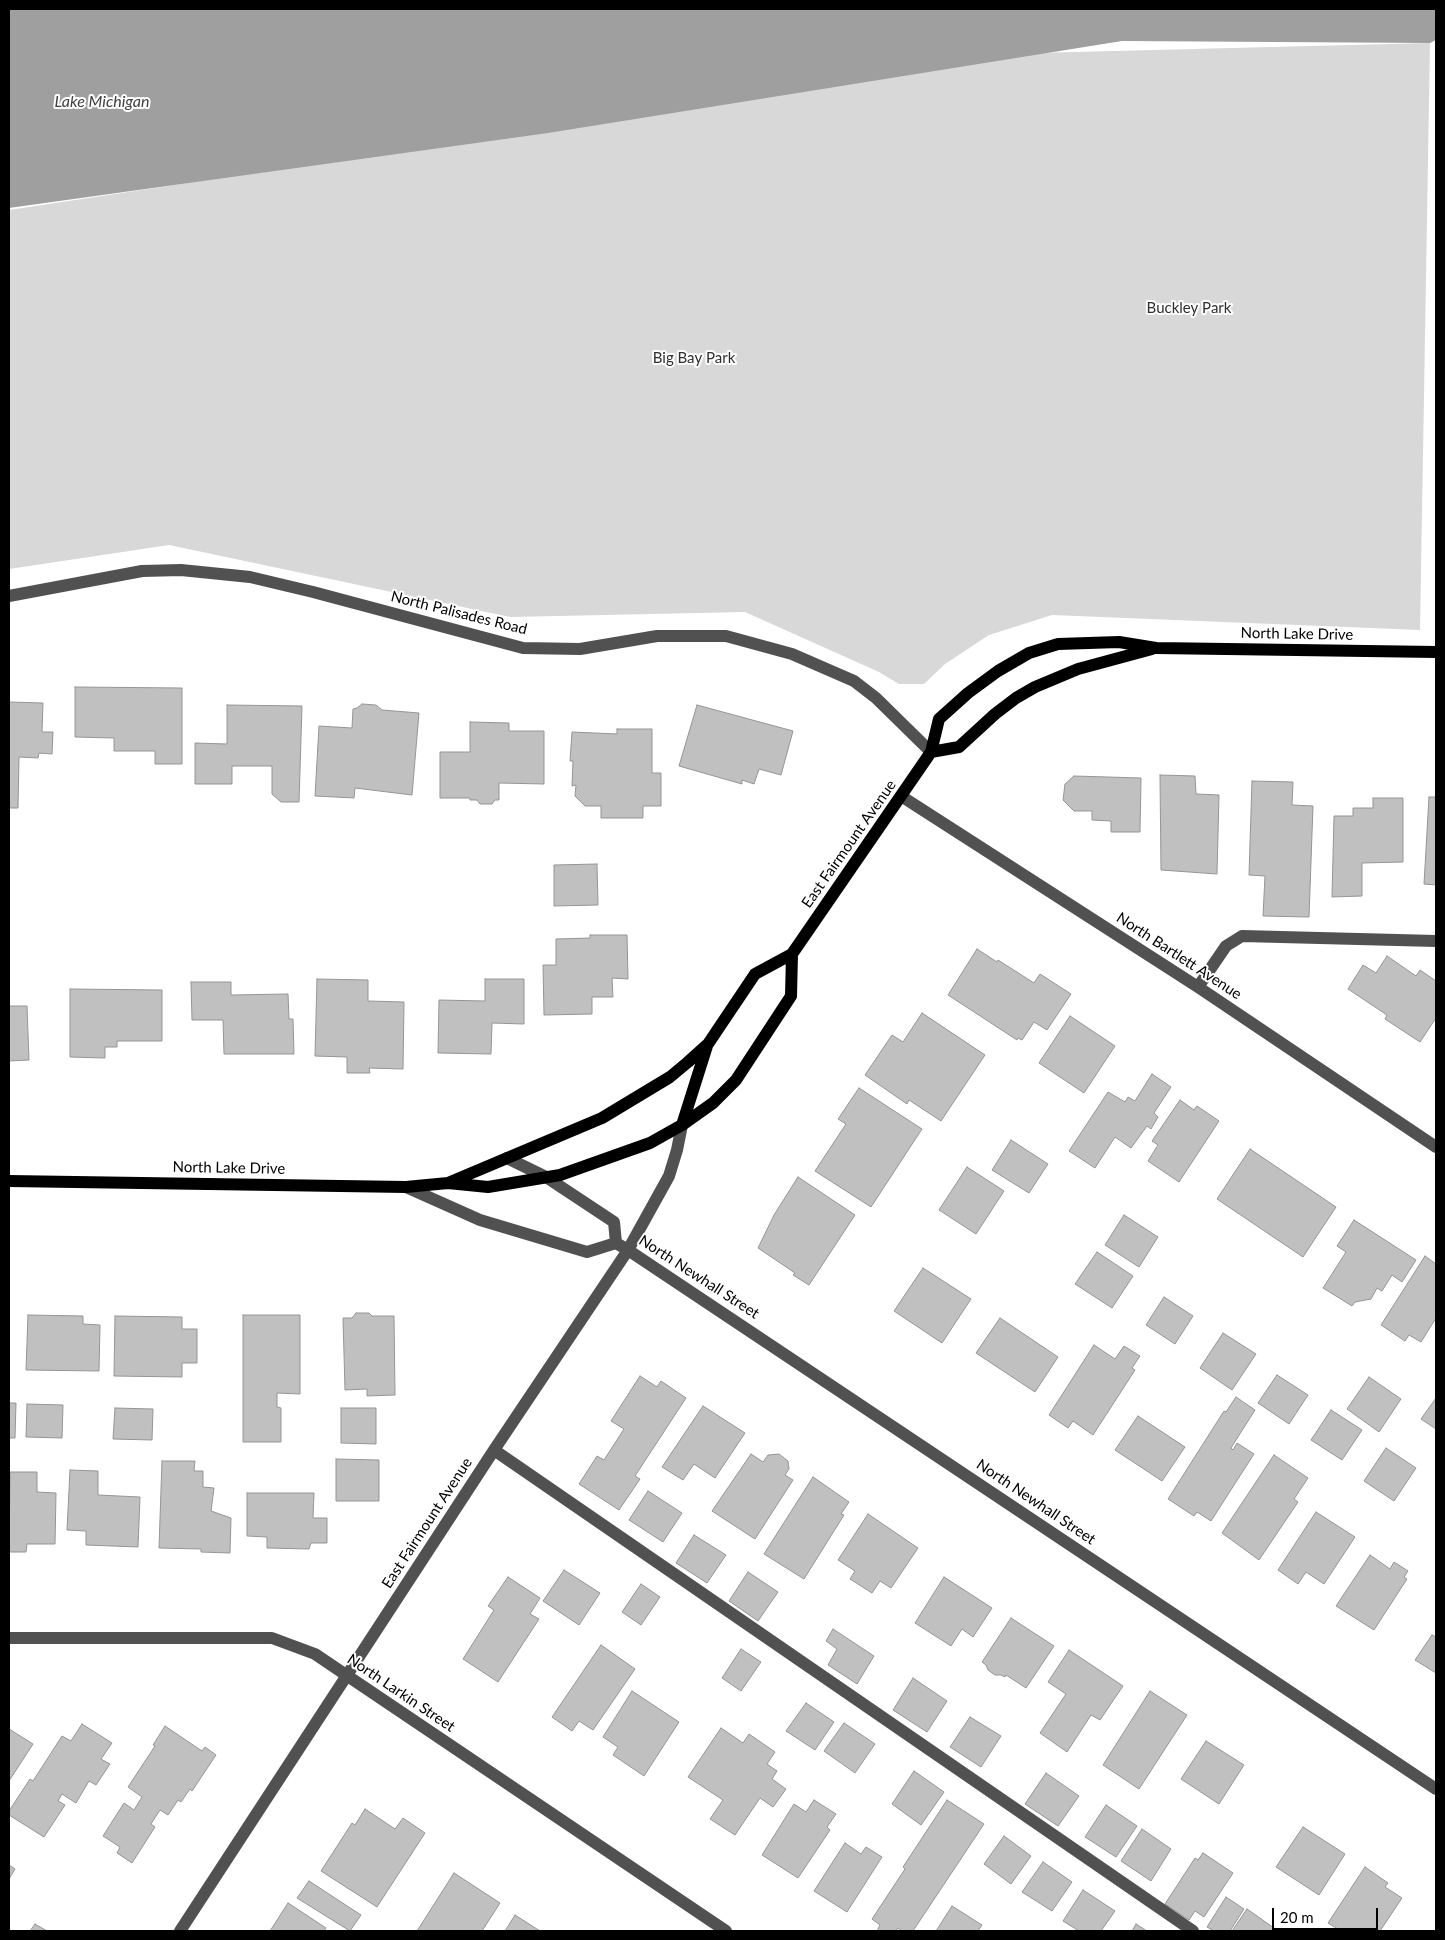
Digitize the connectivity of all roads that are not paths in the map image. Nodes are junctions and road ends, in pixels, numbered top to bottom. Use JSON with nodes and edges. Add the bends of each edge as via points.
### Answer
{"nodes":[{"id":1,"x":9,"y":596,"type":"edge"},
{"id":2,"x":1156,"y":648,"type":"junction"},
{"id":3,"x":1436,"y":652,"type":"edge"},
{"id":4,"x":932,"y":752,"type":"junction"},
{"id":5,"x":902,"y":796,"type":"junction"},
{"id":6,"x":1436,"y":941,"type":"edge"},
{"id":7,"x":792,"y":954,"type":"junction"},
{"id":8,"x":1198,"y":987,"type":"junction"},
{"id":9,"x":708,"y":1044,"type":"junction"},
{"id":10,"x":682,"y":1125,"type":"junction"},
{"id":11,"x":1436,"y":1147,"type":"edge"},
{"id":12,"x":507,"y":1158,"type":"junction"},
{"id":13,"x":546,"y":1177,"type":"junction"},
{"id":14,"x":9,"y":1181,"type":"edge"},
{"id":15,"x":448,"y":1183,"type":"junction"},
{"id":16,"x":406,"y":1187,"type":"junction"},
{"id":17,"x":616,"y":1243,"type":"junction"},
{"id":18,"x":628,"y":1250,"type":"junction"},
{"id":19,"x":494,"y":1450,"type":"junction"},
{"id":20,"x":9,"y":1638,"type":"edge"},
{"id":21,"x":347,"y":1676,"type":"junction"},
{"id":22,"x":1436,"y":1789,"type":"edge"},
{"id":23,"x":180,"y":1931,"type":"edge"},
{"id":24,"x":726,"y":1931,"type":"edge"},
{"id":25,"x":1193,"y":1931,"type":"edge"}],
"edges":[{"from":1,"to":4,"type":"street","name":"North Palisades Road","via":[[142,571],[181,570],[250,577],[522,648],[580,649],[657,636],[726,636],[792,654],[854,681]]},
{"from":2,"to":3,"type":"main road","name":"North Lake Drive"},
{"from":2,"to":4,"type":"main road","name":"North Lake Drive","via":[[1078,670],[1035,687],[995,714],[959,747]]},
{"from":2,"to":4,"type":"main road","name":"North Lake Drive","via":[[1119,642],[1058,644],[1029,653],[998,670],[939,719]]},
{"from":4,"to":5,"type":"main road","name":"East Fairmount Avenue"},
{"from":5,"to":7,"type":"main road","name":"East Fairmount Avenue"},
{"from":5,"to":8,"type":"street","name":"North Bartlett Avenue"},
{"from":6,"to":8,"type":"street","via":[[1242,936],[1226,946]]},
{"from":7,"to":9,"type":"main road","name":"East Fairmount Avenue","via":[[755,974]]},
{"from":7,"to":10,"type":"main road","name":"North Lake Drive","via":[[792,996],[736,1080],[713,1103]]},
{"from":8,"to":11,"type":"street","name":"North Bartlett Avenue"},
{"from":9,"to":10,"type":"main road"},
{"from":9,"to":12,"type":"main road","name":"North Lake Drive","via":[[670,1077],[602,1118]]},
{"from":10,"to":13,"type":"main road","name":"North Lake Drive","via":[[626,1152]]},
{"from":10,"to":18,"type":"street","name":"East Fairmount Avenue","via":[[669,1176]]},
{"from":12,"to":13,"type":"street","name":"North Newhall Street"},
{"from":12,"to":15,"type":"main road","name":"North Lake Drive"},
{"from":13,"to":15,"type":"main road","name":"North Lake Drive","via":[[488,1187]]},
{"from":13,"to":17,"type":"street","name":"North Newhall Street","via":[[614,1222]]},
{"from":14,"to":16,"type":"main road","name":"North Lake Drive"},
{"from":15,"to":16,"type":"main road","name":"North Lake Drive"},
{"from":16,"to":17,"type":"street","name":"North Newhall Street","via":[[480,1220],[587,1252]]},
{"from":17,"to":18,"type":"street","name":"North Newhall Street"},
{"from":18,"to":19,"type":"street","name":"East Fairmount Avenue"},
{"from":18,"to":22,"type":"street","name":"North Newhall Street"},
{"from":19,"to":21,"type":"street","name":"East Fairmount Avenue"},
{"from":19,"to":25,"type":"street"},
{"from":20,"to":21,"type":"street","name":"North Larkin Street","via":[[272,1638],[315,1654]]},
{"from":21,"to":23,"type":"street","name":"East Fairmount Avenue"},
{"from":21,"to":24,"type":"street","name":"North Larkin Street"}]}
